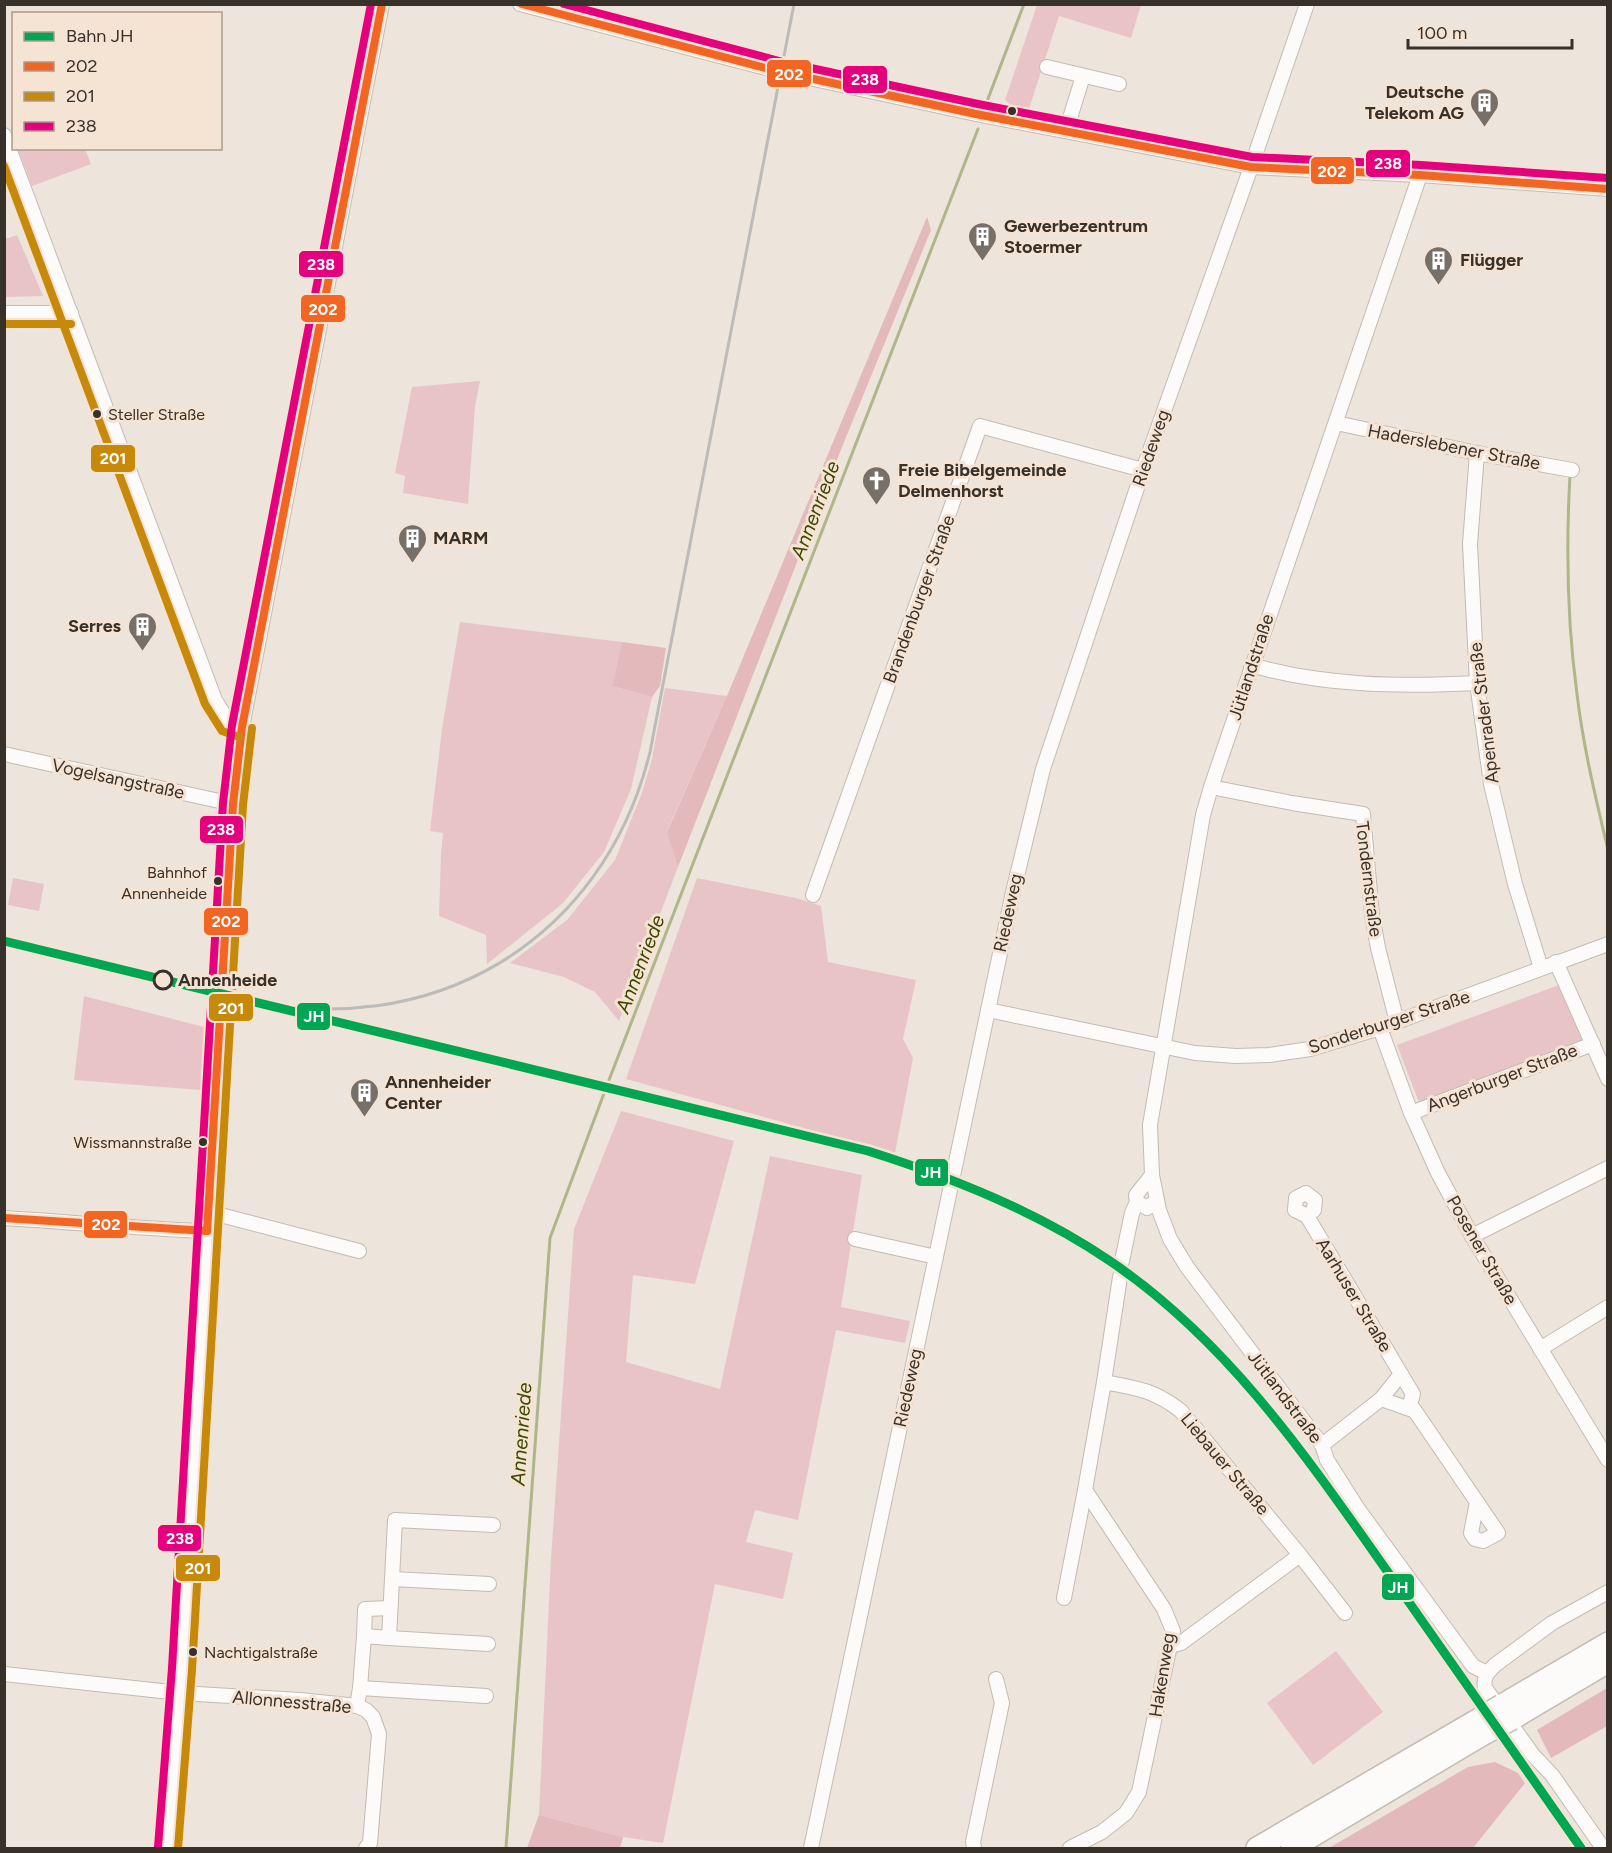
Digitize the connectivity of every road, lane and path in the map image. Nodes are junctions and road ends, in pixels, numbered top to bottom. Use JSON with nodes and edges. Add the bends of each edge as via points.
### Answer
{"nodes":[{"id":1,"x":382,"y":4,"type":"edge"},
{"id":2,"x":520,"y":4,"type":"edge"},
{"id":3,"x":1307,"y":4,"type":"edge"},
{"id":4,"x":1047,"y":67,"type":"dead end"},
{"id":5,"x":1083,"y":76,"type":"junction"},
{"id":6,"x":1119,"y":84,"type":"dead end"},
{"id":7,"x":1065,"y":131,"type":"junction"},
{"id":8,"x":4,"y":135,"type":"edge"},
{"id":9,"x":1251,"y":167,"type":"junction"},
{"id":10,"x":1420,"y":175,"type":"junction"},
{"id":11,"x":1608,"y":189,"type":"edge"},
{"id":12,"x":4,"y":313,"type":"edge"},
{"id":13,"x":71,"y":313,"type":"junction"},
{"id":14,"x":1336,"y":423,"type":"junction"},
{"id":15,"x":1477,"y":453,"type":"junction"},
{"id":16,"x":1143,"y":470,"type":"junction"},
{"id":17,"x":1572,"y":470,"type":"dead end"},
{"id":18,"x":1251,"y":665,"type":"junction"},
{"id":19,"x":1477,"y":683,"type":"junction"},
{"id":20,"x":242,"y":727,"type":"junction"},
{"id":21,"x":4,"y":754,"type":"edge"},
{"id":22,"x":1211,"y":787,"type":"junction"},
{"id":23,"x":232,"y":804,"type":"junction"},
{"id":24,"x":813,"y":895,"type":"dead end"},
{"id":25,"x":1608,"y":944,"type":"edge"},
{"id":26,"x":1556,"y":962,"type":"junction"},
{"id":27,"x":1542,"y":968,"type":"junction"},
{"id":28,"x":988,"y":1010,"type":"junction"},
{"id":29,"x":1397,"y":1022,"type":"junction"},
{"id":30,"x":1380,"y":1028,"type":"junction"},
{"id":31,"x":1593,"y":1044,"type":"junction"},
{"id":32,"x":1164,"y":1046,"type":"junction"},
{"id":33,"x":1608,"y":1078,"type":"edge"},
{"id":34,"x":1411,"y":1113,"type":"junction"},
{"id":35,"x":1608,"y":1168,"type":"edge"},
{"id":36,"x":1152,"y":1175,"type":"junction"},
{"id":37,"x":1157,"y":1200,"type":"junction"},
{"id":38,"x":1137,"y":1202,"type":"junction"},
{"id":39,"x":208,"y":1212,"type":"junction"},
{"id":40,"x":1307,"y":1216,"type":"dead end"},
{"id":41,"x":4,"y":1218,"type":"edge"},
{"id":42,"x":207,"y":1231,"type":"junction"},
{"id":43,"x":1472,"y":1236,"type":"junction"},
{"id":44,"x":855,"y":1239,"type":"dead end"},
{"id":45,"x":359,"y":1251,"type":"dead end"},
{"id":46,"x":936,"y":1257,"type":"junction"},
{"id":47,"x":1122,"y":1261,"type":"dead end"},
{"id":48,"x":1120,"y":1277,"type":"dead end"},
{"id":49,"x":1608,"y":1307,"type":"edge"},
{"id":50,"x":1540,"y":1348,"type":"junction"},
{"id":51,"x":1401,"y":1374,"type":"junction"},
{"id":52,"x":1104,"y":1382,"type":"junction"},
{"id":53,"x":1381,"y":1399,"type":"junction"},
{"id":54,"x":1415,"y":1411,"type":"junction"},
{"id":55,"x":1322,"y":1445,"type":"junction"},
{"id":56,"x":1606,"y":1453,"type":"edge"},
{"id":57,"x":1084,"y":1490,"type":"junction"},
{"id":58,"x":1477,"y":1502,"type":"dead end"},
{"id":59,"x":493,"y":1525,"type":"dead end"},
{"id":60,"x":1300,"y":1555,"type":"junction"},
{"id":61,"x":392,"y":1579,"type":"junction"},
{"id":62,"x":489,"y":1584,"type":"dead end"},
{"id":63,"x":1608,"y":1592,"type":"edge"},
{"id":64,"x":1064,"y":1598,"type":"dead end"},
{"id":65,"x":390,"y":1608,"type":"junction"},
{"id":66,"x":1345,"y":1613,"type":"dead end"},
{"id":67,"x":364,"y":1636,"type":"junction"},
{"id":68,"x":389,"y":1638,"type":"junction"},
{"id":69,"x":1608,"y":1643,"type":"edge"},
{"id":70,"x":488,"y":1644,"type":"dead end"},
{"id":71,"x":1170,"y":1646,"type":"junction"},
{"id":72,"x":1608,"y":1662,"type":"edge"},
{"id":73,"x":1487,"y":1673,"type":"junction"},
{"id":74,"x":4,"y":1674,"type":"edge"},
{"id":75,"x":996,"y":1679,"type":"dead end"},
{"id":76,"x":360,"y":1688,"type":"junction"},
{"id":77,"x":180,"y":1693,"type":"junction"},
{"id":78,"x":486,"y":1696,"type":"dead end"},
{"id":79,"x":357,"y":1706,"type":"junction"},
{"id":80,"x":1507,"y":1712,"type":"junction"},
{"id":81,"x":1478,"y":1729,"type":"junction"},
{"id":82,"x":168,"y":1848,"type":"edge"},
{"id":83,"x":366,"y":1848,"type":"edge"},
{"id":84,"x":811,"y":1848,"type":"edge"},
{"id":85,"x":974,"y":1848,"type":"edge"},
{"id":86,"x":1070,"y":1848,"type":"edge"},
{"id":87,"x":1257,"y":1848,"type":"edge"},
{"id":88,"x":1292,"y":1848,"type":"edge"},
{"id":89,"x":1603,"y":1848,"type":"edge"}],
"edges":[{"from":1,"to":20,"type":"street"},
{"from":2,"to":7,"type":"street","via":[[748,64]]},
{"from":3,"to":9,"type":"street","name":"Riedeweg"},
{"from":4,"to":5,"type":"street"},
{"from":5,"to":6,"type":"street"},
{"from":5,"to":7,"type":"street"},
{"from":7,"to":9,"type":"street"},
{"from":8,"to":13,"type":"street"},
{"from":9,"to":10,"type":"street"},
{"from":9,"to":16,"type":"street","name":"Riedeweg"},
{"from":10,"to":11,"type":"street"},
{"from":10,"to":14,"type":"street","name":"Jütlandstraße"},
{"from":12,"to":13,"type":"street"},
{"from":13,"to":20,"type":"street","via":[[215,700],[230,724]]},
{"from":14,"to":15,"type":"street","name":"Haderslebener Straße"},
{"from":14,"to":18,"type":"street","name":"Jütlandstraße"},
{"from":15,"to":17,"type":"street","name":"Haderslebener Straße"},
{"from":15,"to":19,"type":"street","name":"Apenrader Straße","via":[[1470,544]]},
{"from":16,"to":24,"type":"street","name":"Brandenburger Straße","via":[[981,426]]},
{"from":16,"to":28,"type":"street","name":"Riedeweg","via":[[1043,769]]},
{"from":18,"to":19,"type":"street","via":[[1320,680],[1412,686]]},
{"from":18,"to":22,"type":"street","name":"Jütlandstraße"},
{"from":19,"to":27,"type":"street","name":"Apenrader Straße","via":[[1491,784],[1515,884]]},
{"from":20,"to":23,"type":"street"},
{"from":21,"to":23,"type":"street","name":"Vogelsangstraße"},
{"from":22,"to":29,"type":"street","name":"Tondernstraße","via":[[1363,814],[1372,915]]},
{"from":22,"to":32,"type":"street","name":"Jütlandstraße"},
{"from":23,"to":39,"type":"street"},
{"from":25,"to":26,"type":"street","name":"Sonderburger Straße"},
{"from":26,"to":27,"type":"street","name":"Sonderburger Straße"},
{"from":26,"to":31,"type":"street"},
{"from":27,"to":29,"type":"street","name":"Sonderburger Straße"},
{"from":28,"to":32,"type":"street","name":"Sonderburger Straße"},
{"from":28,"to":46,"type":"street","name":"Riedeweg"},
{"from":29,"to":30,"type":"street","name":"Sonderburger Straße"},
{"from":30,"to":32,"type":"street","name":"Sonderburger Straße","via":[[1310,1049],[1269,1055],[1205,1053]]},
{"from":30,"to":34,"type":"street","name":"Posener Straße"},
{"from":31,"to":33,"type":"street"},
{"from":31,"to":34,"type":"street","name":"Angerburger Straße"},
{"from":32,"to":36,"type":"street","name":"Jütlandstraße","via":[[1150,1125]]},
{"from":34,"to":43,"type":"street","name":"Posener Straße"},
{"from":35,"to":43,"type":"street"},
{"from":36,"to":37,"type":"street","name":"Jütlandstraße"},
{"from":36,"to":38,"type":"street","via":[[1136,1195]]},
{"from":37,"to":38,"type":"street","via":[[1147,1208]]},
{"from":37,"to":55,"type":"street","name":"Jütlandstraße","via":[[1170,1239],[1186,1267]]},
{"from":38,"to":47,"type":"street"},
{"from":39,"to":42,"type":"street"},
{"from":39,"to":45,"type":"street"},
{"from":40,"to":51,"type":"street","name":"Aarhuser Straße"},
{"from":41,"to":42,"type":"street"},
{"from":42,"to":77,"type":"street"},
{"from":43,"to":50,"type":"street","name":"Posener Straße"},
{"from":44,"to":46,"type":"street"},
{"from":46,"to":84,"type":"street","name":"Riedeweg"},
{"from":48,"to":52,"type":"street"},
{"from":49,"to":50,"type":"street"},
{"from":50,"to":56,"type":"street","name":"Posener Straße"},
{"from":51,"to":53,"type":"street"},
{"from":51,"to":54,"type":"street","name":"Aarhuser Straße","via":[[1413,1394],[1410,1404]]},
{"from":52,"to":57,"type":"street"},
{"from":52,"to":60,"type":"street","name":"Liebauer Straße","via":[[1149,1391],[1181,1411]]},
{"from":53,"to":54,"type":"street"},
{"from":53,"to":55,"type":"street"},
{"from":54,"to":58,"type":"street","name":"Aarhuser Straße"},
{"from":55,"to":73,"type":"street","name":"Jütlandstraße","via":[[1358,1509],[1473,1666]]},
{"from":57,"to":64,"type":"street"},
{"from":57,"to":71,"type":"street","name":"Hakenweg","via":[[1164,1609],[1173,1631]]},
{"from":59,"to":61,"type":"street","via":[[395,1520]]},
{"from":60,"to":66,"type":"street","name":"Liebauer Straße"},
{"from":60,"to":71,"type":"street","via":[[1180,1643]]},
{"from":61,"to":62,"type":"street"},
{"from":61,"to":65,"type":"street"},
{"from":63,"to":73,"type":"street","via":[[1552,1623]]},
{"from":65,"to":67,"type":"street","via":[[365,1609]]},
{"from":65,"to":68,"type":"street"},
{"from":67,"to":68,"type":"street"},
{"from":67,"to":76,"type":"street"},
{"from":68,"to":70,"type":"street"},
{"from":69,"to":80,"type":"highway"},
{"from":71,"to":86,"type":"street","name":"Hakenweg","via":[[1139,1792],[1126,1813],[1102,1832]]},
{"from":72,"to":80,"type":"highway"},
{"from":73,"to":89,"type":"street","via":[[1483,1680],[1485,1688]]},
{"from":74,"to":77,"type":"street"},
{"from":75,"to":85,"type":"street","via":[[1002,1703]]},
{"from":76,"to":78,"type":"street"},
{"from":76,"to":79,"type":"street"},
{"from":77,"to":79,"type":"street","name":"Allonnesstraße"},
{"from":77,"to":82,"type":"street"},
{"from":79,"to":83,"type":"street","name":"Allonnesstraße","via":[[373,1717],[378,1734],[370,1843]]},
{"from":80,"to":81,"type":"highway","bridge":true},
{"from":81,"to":87,"type":"highway"},
{"from":81,"to":88,"type":"highway"}]}
